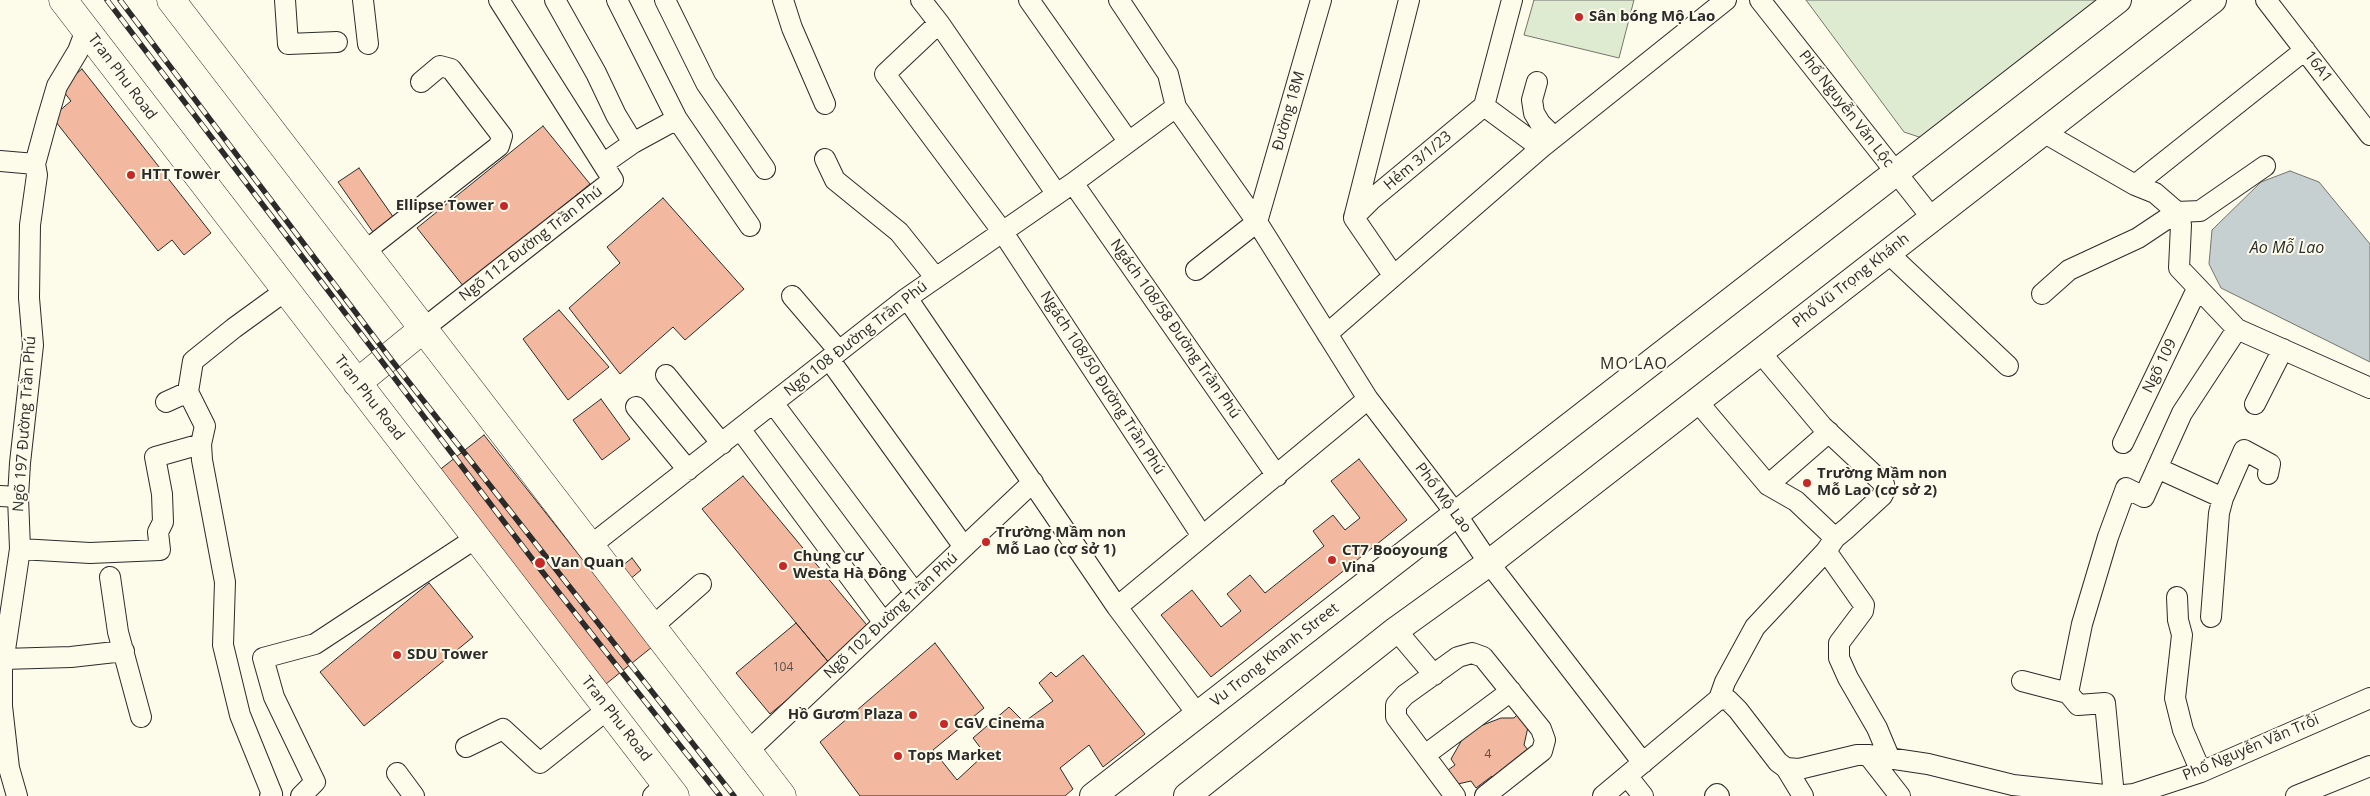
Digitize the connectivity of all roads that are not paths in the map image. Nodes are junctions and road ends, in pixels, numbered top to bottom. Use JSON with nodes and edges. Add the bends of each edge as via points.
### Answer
{"nodes":[{"id":1,"x":63,"y":0,"type":"edge"},
{"id":2,"x":171,"y":0,"type":"edge"},
{"id":3,"x":285,"y":0,"type":"edge"},
{"id":4,"x":363,"y":0,"type":"edge"},
{"id":5,"x":499,"y":0,"type":"edge"},
{"id":6,"x":555,"y":0,"type":"edge"},
{"id":7,"x":617,"y":0,"type":"edge"},
{"id":8,"x":665,"y":0,"type":"edge"},
{"id":9,"x":782,"y":0,"type":"edge"},
{"id":10,"x":921,"y":0,"type":"edge"},
{"id":11,"x":1029,"y":0,"type":"edge"},
{"id":12,"x":1119,"y":0,"type":"edge"},
{"id":13,"x":1321,"y":0,"type":"edge"},
{"id":14,"x":1409,"y":0,"type":"edge"},
{"id":15,"x":1512,"y":0,"type":"edge"},
{"id":16,"x":1726,"y":0,"type":"edge"},
{"id":17,"x":1760,"y":0,"type":"edge"},
{"id":18,"x":2118,"y":0,"type":"edge"},
{"id":19,"x":2213,"y":0,"type":"edge"},
{"id":20,"x":2266,"y":0,"type":"edge"},
{"id":21,"x":939,"y":23,"type":"junction"},
{"id":22,"x":86,"y":30,"type":"junction"},
{"id":23,"x":337,"y":42,"type":"dead end"},
{"id":24,"x":368,"y":44,"type":"dead end"},
{"id":25,"x":2305,"y":50,"type":"junction"},
{"id":26,"x":421,"y":82,"type":"dead end"},
{"id":27,"x":1537,"y":82,"type":"dead end"},
{"id":28,"x":825,"y":104,"type":"dead end"},
{"id":29,"x":1484,"y":106,"type":"junction"},
{"id":30,"x":1176,"y":107,"type":"junction"},
{"id":31,"x":677,"y":119,"type":"junction"},
{"id":32,"x":2043,"y":132,"type":"junction"},
{"id":33,"x":2370,"y":135,"type":"edge"},
{"id":34,"x":1128,"y":141,"type":"junction"},
{"id":35,"x":1548,"y":142,"type":"junction"},
{"id":36,"x":633,"y":143,"type":"junction"},
{"id":37,"x":825,"y":159,"type":"dead end"},
{"id":38,"x":0,"y":161,"type":"edge"},
{"id":39,"x":36,"y":164,"type":"junction"},
{"id":40,"x":603,"y":164,"type":"junction"},
{"id":41,"x":2265,"y":166,"type":"dead end"},
{"id":42,"x":765,"y":169,"type":"dead end"},
{"id":43,"x":1896,"y":172,"type":"junction"},
{"id":44,"x":2136,"y":184,"type":"junction"},
{"id":45,"x":1065,"y":188,"type":"junction"},
{"id":46,"x":2177,"y":212,"type":"junction"},
{"id":47,"x":1354,"y":218,"type":"junction"},
{"id":48,"x":1932,"y":218,"type":"junction"},
{"id":49,"x":1257,"y":222,"type":"junction"},
{"id":50,"x":750,"y":226,"type":"dead end"},
{"id":51,"x":1002,"y":231,"type":"junction"},
{"id":52,"x":364,"y":252,"type":"junction"},
{"id":53,"x":1888,"y":253,"type":"junction"},
{"id":54,"x":1196,"y":270,"type":"dead end"},
{"id":55,"x":1393,"y":275,"type":"junction"},
{"id":56,"x":935,"y":277,"type":"junction"},
{"id":57,"x":2197,"y":289,"type":"junction"},
{"id":58,"x":286,"y":291,"type":"junction"},
{"id":59,"x":2042,"y":294,"type":"dead end"},
{"id":60,"x":792,"y":296,"type":"dead end"},
{"id":61,"x":907,"y":298,"type":"junction"},
{"id":62,"x":423,"y":329,"type":"junction"},
{"id":63,"x":2237,"y":329,"type":"junction"},
{"id":64,"x":1326,"y":334,"type":"junction"},
{"id":65,"x":2283,"y":349,"type":"junction"},
{"id":66,"x":1760,"y":352,"type":"junction"},
{"id":67,"x":834,"y":355,"type":"junction"},
{"id":68,"x":2008,"y":366,"type":"dead end"},
{"id":69,"x":666,"y":375,"type":"dead end"},
{"id":70,"x":357,"y":383,"type":"junction"},
{"id":71,"x":2370,"y":388,"type":"edge"},
{"id":72,"x":188,"y":392,"type":"junction"},
{"id":73,"x":1368,"y":399,"type":"junction"},
{"id":74,"x":1697,"y":401,"type":"junction"},
{"id":75,"x":166,"y":402,"type":"dead end"},
{"id":76,"x":773,"y":403,"type":"junction"},
{"id":77,"x":2255,"y":404,"type":"dead end"},
{"id":78,"x":636,"y":406,"type":"dead end"},
{"id":79,"x":740,"y":429,"type":"junction"},
{"id":80,"x":1829,"y":432,"type":"junction"},
{"id":81,"x":2123,"y":443,"type":"dead end"},
{"id":82,"x":201,"y":444,"type":"junction"},
{"id":83,"x":722,"y":444,"type":"junction"},
{"id":84,"x":2157,"y":468,"type":"junction"},
{"id":85,"x":688,"y":470,"type":"junction"},
{"id":86,"x":2268,"y":474,"type":"dead end"},
{"id":87,"x":1277,"y":476,"type":"junction"},
{"id":88,"x":1033,"y":482,"type":"junction"},
{"id":89,"x":1768,"y":485,"type":"junction"},
{"id":90,"x":9,"y":497,"type":"edge"},
{"id":91,"x":2222,"y":498,"type":"junction"},
{"id":92,"x":1456,"y":514,"type":"junction"},
{"id":93,"x":1202,"y":536,"type":"junction"},
{"id":94,"x":476,"y":538,"type":"junction"},
{"id":95,"x":1836,"y":539,"type":"junction"},
{"id":96,"x":590,"y":546,"type":"junction"},
{"id":97,"x":964,"y":547,"type":"junction"},
{"id":98,"x":20,"y":549,"type":"junction"},
{"id":99,"x":1488,"y":563,"type":"junction"},
{"id":100,"x":110,"y":577,"type":"dead end"},
{"id":101,"x":701,"y":584,"type":"dead end"},
{"id":102,"x":915,"y":593,"type":"junction"},
{"id":103,"x":2177,"y":597,"type":"dead end"},
{"id":104,"x":1117,"y":606,"type":"junction"},
{"id":105,"x":2211,"y":617,"type":"dead end"},
{"id":106,"x":884,"y":623,"type":"junction"},
{"id":107,"x":652,"y":627,"type":"junction"},
{"id":108,"x":1396,"y":630,"type":"junction"},
{"id":109,"x":3,"y":646,"type":"edge"},
{"id":110,"x":124,"y":651,"type":"junction"},
{"id":111,"x":1434,"y":675,"type":"junction"},
{"id":112,"x":2022,"y":681,"type":"dead end"},
{"id":113,"x":1511,"y":691,"type":"junction"},
{"id":114,"x":2068,"y":693,"type":"junction"},
{"id":115,"x":2370,"y":698,"type":"edge"},
{"id":116,"x":1719,"y":700,"type":"junction"},
{"id":117,"x":608,"y":709,"type":"junction"},
{"id":118,"x":1198,"y":715,"type":"junction"},
{"id":119,"x":141,"y":717,"type":"dead end"},
{"id":120,"x":3,"y":744,"type":"edge"},
{"id":121,"x":466,"y":747,"type":"dead end"},
{"id":122,"x":748,"y":751,"type":"junction"},
{"id":123,"x":1425,"y":755,"type":"junction"},
{"id":124,"x":1868,"y":755,"type":"junction"},
{"id":125,"x":1890,"y":759,"type":"junction"},
{"id":126,"x":1644,"y":763,"type":"junction"},
{"id":127,"x":2370,"y":766,"type":"edge"},
{"id":128,"x":1786,"y":768,"type":"junction"},
{"id":129,"x":2201,"y":772,"type":"junction"},
{"id":130,"x":397,"y":773,"type":"dead end"},
{"id":131,"x":1628,"y":777,"type":"junction"},
{"id":132,"x":664,"y":792,"type":"edge"},
{"id":133,"x":17,"y":796,"type":"edge"},
{"id":134,"x":270,"y":796,"type":"edge"},
{"id":135,"x":302,"y":796,"type":"edge"},
{"id":136,"x":414,"y":796,"type":"edge"},
{"id":137,"x":782,"y":796,"type":"edge"},
{"id":138,"x":1093,"y":796,"type":"edge"},
{"id":139,"x":1187,"y":796,"type":"edge"},
{"id":140,"x":1455,"y":796,"type":"edge"},
{"id":141,"x":1485,"y":796,"type":"edge"},
{"id":142,"x":1603,"y":796,"type":"edge"},
{"id":143,"x":1643,"y":796,"type":"edge"},
{"id":144,"x":1803,"y":796,"type":"edge"},
{"id":145,"x":1900,"y":796,"type":"edge"},
{"id":146,"x":2114,"y":796,"type":"edge"},
{"id":147,"x":2296,"y":796,"type":"edge"}],
"edges":[{"from":1,"to":22,"type":"highway","name":"Tran Phu Road"},
{"from":2,"to":52,"type":"highway"},
{"from":3,"to":23,"type":"street","via":[[288,44]]},
{"from":4,"to":24,"type":"street"},
{"from":5,"to":40,"type":"street","name":"Ngõ 112 Đường Trần Phú"},
{"from":6,"to":36,"type":"street"},
{"from":7,"to":31,"type":"street"},
{"from":8,"to":42,"type":"street","via":[[706,83]]},
{"from":9,"to":28,"type":"street"},
{"from":10,"to":21,"type":"street","name":"Ngách 108/58 Đường Trần Phú"},
{"from":11,"to":34,"type":"street"},
{"from":12,"to":30,"type":"street","via":[[1168,74]]},
{"from":13,"to":49,"type":"street","name":"Đường 18M"},
{"from":14,"to":47,"type":"street"},
{"from":15,"to":29,"type":"street"},
{"from":16,"to":35,"type":"street"},
{"from":17,"to":43,"type":"street","name":"Phố Nguyễn Văn Lộc"},
{"from":18,"to":43,"type":"main road"},
{"from":19,"to":32,"type":"main road","name":"Phố Vũ Trọng Khánh"},
{"from":20,"to":25,"type":"street","name":"16A1"},
{"from":21,"to":45,"type":"street","name":"Ngách 108/58 Đường Trần Phú"},
{"from":21,"to":51,"type":"street","name":"Ngách 108/50 Đường Trần Phú","via":[[885,74]]},
{"from":22,"to":39,"type":"street","name":"Ngõ 197 Đường Trần Phú","via":[[78,51],[57,86]]},
{"from":22,"to":58,"type":"highway","name":"Tran Phu Road"},
{"from":25,"to":33,"type":"street","name":"16A1"},
{"from":25,"to":44,"type":"street"},
{"from":26,"to":52,"type":"street","via":[[440,66],[451,69],[502,136],[499,146]]},
{"from":27,"to":35,"type":"street","via":[[1532,100],[1534,113]]},
{"from":29,"to":35,"type":"street"},
{"from":29,"to":47,"type":"street","name":"Hẻm 3/1/23","via":[[1372,199]]},
{"from":30,"to":34,"type":"street","name":"Ngõ 108 Đường Trần Phú"},
{"from":30,"to":49,"type":"street","name":"Phố Mộ Lao"},
{"from":31,"to":36,"type":"street"},
{"from":31,"to":50,"type":"street"},
{"from":32,"to":44,"type":"street"},
{"from":32,"to":48,"type":"main road","name":"Phố Vũ Trọng Khánh"},
{"from":34,"to":45,"type":"street","name":"Ngõ 108 Đường Trần Phú"},
{"from":35,"to":55,"type":"street"},
{"from":36,"to":40,"type":"street"},
{"from":37,"to":56,"type":"street","via":[[835,180],[899,232]]},
{"from":38,"to":39,"type":"street"},
{"from":39,"to":90,"type":"street","name":"Ngõ 197 Đường Trần Phú","via":[[38,175],[30,225],[29,298],[33,345]]},
{"from":40,"to":62,"type":"street","name":"Ngõ 112 Đường Trần Phú","via":[[613,180]]},
{"from":41,"to":46,"type":"street","via":[[2200,211]]},
{"from":43,"to":48,"type":"street","name":"Phố Nguyễn Văn Lộc"},
{"from":43,"to":92,"type":"main road"},
{"from":44,"to":46,"type":"street","via":[[2155,193]]},
{"from":45,"to":51,"type":"street","name":"Ngõ 108 Đường Trần Phú"},
{"from":45,"to":87,"type":"street","name":"Ngách 108/58 Đường Trần Phú"},
{"from":46,"to":57,"type":"street","via":[[2180,225],[2179,268]]},
{"from":46,"to":59,"type":"street","via":[[2138,238],[2069,270]]},
{"from":47,"to":55,"type":"street"},
{"from":48,"to":53,"type":"main road","name":"Phố Vũ Trọng Khánh"},
{"from":49,"to":54,"type":"street"},
{"from":49,"to":64,"type":"street","name":"Phố Mộ Lao"},
{"from":51,"to":56,"type":"street","name":"Ngõ 108 Đường Trần Phú"},
{"from":51,"to":93,"type":"street","name":"Ngách 108/50 Đường Trần Phú"},
{"from":52,"to":62,"type":"highway"},
{"from":53,"to":66,"type":"main road","name":"Phố Vũ Trọng Khánh"},
{"from":53,"to":68,"type":"street"},
{"from":55,"to":64,"type":"street"},
{"from":56,"to":61,"type":"street","name":"Ngõ 108 Đường Trần Phú"},
{"from":57,"to":63,"type":"street"},
{"from":57,"to":81,"type":"street","name":"Ngõ 109"},
{"from":58,"to":70,"type":"highway","name":"Tran Phu Road"},
{"from":58,"to":72,"type":"street","via":[[193,361]]},
{"from":60,"to":67,"type":"street"},
{"from":61,"to":67,"type":"street","name":"Ngõ 108 Đường Trần Phú"},
{"from":61,"to":88,"type":"street"},
{"from":62,"to":70,"type":"highway"},
{"from":62,"to":96,"type":"highway"},
{"from":63,"to":65,"type":"street"},
{"from":63,"to":84,"type":"street","via":[[2182,413]]},
{"from":64,"to":73,"type":"street","name":"Phố Mộ Lao"},
{"from":65,"to":71,"type":"street"},
{"from":65,"to":77,"type":"street"},
{"from":66,"to":74,"type":"main road","name":"Phố Vũ Trọng Khánh"},
{"from":66,"to":80,"type":"street"},
{"from":67,"to":76,"type":"street","name":"Ngõ 108 Đường Trần Phú"},
{"from":67,"to":97,"type":"street"},
{"from":69,"to":83,"type":"street"},
{"from":70,"to":94,"type":"highway","name":"Tran Phu Road"},
{"from":72,"to":75,"type":"street"},
{"from":72,"to":82,"type":"street","via":[[205,426]]},
{"from":73,"to":87,"type":"street"},
{"from":73,"to":92,"type":"street","name":"Phố Mộ Lao"},
{"from":74,"to":89,"type":"street"},
{"from":74,"to":99,"type":"main road","name":"Phố Vũ Trọng Khánh"},
{"from":76,"to":79,"type":"street","name":"Ngõ 108 Đường Trần Phú"},
{"from":76,"to":102,"type":"street"},
{"from":78,"to":85,"type":"street"},
{"from":79,"to":83,"type":"street","name":"Ngõ 108 Đường Trần Phú"},
{"from":79,"to":106,"type":"street"},
{"from":80,"to":89,"type":"street"},
{"from":80,"to":95,"type":"street","via":[[1884,484],[1885,490]]},
{"from":82,"to":98,"type":"street","via":[[156,457],[162,494],[162,522],[158,532],[160,550],[90,553]]},
{"from":82,"to":134,"type":"street","via":[[225,582],[223,645],[240,715],[272,794]]},
{"from":83,"to":85,"type":"street","name":"Ngõ 108 Đường Trần Phú"},
{"from":84,"to":91,"type":"street"},
{"from":84,"to":114,"type":"street","via":[[2144,496],[2126,488],[2082,624]]},
{"from":85,"to":96,"type":"street","name":"Ngõ 108 Đường Trần Phú"},
{"from":86,"to":91,"type":"street","via":[[2270,464],[2244,450]]},
{"from":87,"to":93,"type":"street"},
{"from":88,"to":97,"type":"street","name":"Ngõ 102 Đường Trần Phú"},
{"from":88,"to":104,"type":"street"},
{"from":89,"to":95,"type":"street","via":[[1796,500]]},
{"from":90,"to":98,"type":"street","name":"Ngõ 197 Đường Trần Phú"},
{"from":91,"to":105,"type":"street"},
{"from":92,"to":99,"type":"street","name":"Phố Mộ Lao"},
{"from":92,"to":118,"type":"main road","name":"Vu Trong Khanh Street"},
{"from":93,"to":104,"type":"street"},
{"from":94,"to":117,"type":"highway","name":"Tran Phu Road"},
{"from":94,"to":135,"type":"street","via":[[315,644],[263,658],[274,697],[315,782]]},
{"from":95,"to":116,"type":"street","via":[[1755,627],[1725,682]]},
{"from":95,"to":125,"type":"street","via":[[1864,606],[1839,643],[1839,658]]},
{"from":96,"to":107,"type":"highway"},
{"from":97,"to":102,"type":"street","name":"Ngõ 102 Đường Trần Phú"},
{"from":98,"to":109,"type":"street","name":"Ngõ 197 Đường Trần Phú","via":[[15,596]]},
{"from":99,"to":108,"type":"main road"},
{"from":99,"to":126,"type":"street","name":"Phố Mộ Lao"},
{"from":100,"to":110,"type":"street"},
{"from":101,"to":107,"type":"street"},
{"from":102,"to":106,"type":"street","name":"Ngõ 102 Đường Trần Phú"},
{"from":103,"to":129,"type":"street","via":[[2182,635],[2175,698],[2183,730]]},
{"from":104,"to":118,"type":"street"},
{"from":106,"to":122,"type":"street","name":"Ngõ 102 Đường Trần Phú"},
{"from":107,"to":122,"type":"highway"},
{"from":108,"to":111,"type":"street"},
{"from":108,"to":139,"type":"main road"},
{"from":109,"to":110,"type":"street","via":[[71,657]]},
{"from":109,"to":120,"type":"street","name":"Ngõ 197 Đường Trần Phú"},
{"from":110,"to":119,"type":"street"},
{"from":111,"to":113,"type":"street","via":[[1458,657],[1472,653],[1484,657]]},
{"from":111,"to":123,"type":"street","via":[[1396,705],[1396,717]]},
{"from":112,"to":114,"type":"street"},
{"from":113,"to":123,"type":"street"},
{"from":113,"to":141,"type":"street","via":[[1541,729],[1545,740],[1542,751]]},
{"from":114,"to":146,"type":"street","via":[[2078,705],[2105,703]]},
{"from":115,"to":129,"type":"street","name":"Phố Nguyễn Văn Trỗi"},
{"from":116,"to":126,"type":"street"},
{"from":116,"to":128,"type":"street","via":[[1728,700],[1738,710]]},
{"from":117,"to":121,"type":"street","via":[[540,763],[503,729]]},
{"from":117,"to":132,"type":"highway","name":"Tran Phu Road"},
{"from":118,"to":138,"type":"main road","name":"Vu Trong Khanh Street"},
{"from":120,"to":133,"type":"street","name":"Ngõ 197 Đường Trần Phú"},
{"from":122,"to":137,"type":"highway"},
{"from":123,"to":140,"type":"street"},
{"from":124,"to":125,"type":"street","name":"Phố Nguyễn Văn Trỗi"},
{"from":124,"to":128,"type":"street","name":"Phố Nguyễn Văn Trỗi","via":[[1799,769]]},
{"from":124,"to":145,"type":"street"},
{"from":125,"to":146,"type":"street","name":"Phố Nguyễn Văn Trỗi","via":[[1928,764],[2013,784]]},
{"from":126,"to":131,"type":"street"},
{"from":127,"to":147,"type":"street"},
{"from":128,"to":144,"type":"street"},
{"from":129,"to":146,"type":"street","name":"Phố Nguyễn Văn Trỗi","via":[[2134,794]]},
{"from":130,"to":136,"type":"street"},
{"from":131,"to":142,"type":"street"},
{"from":131,"to":143,"type":"street"}]}
